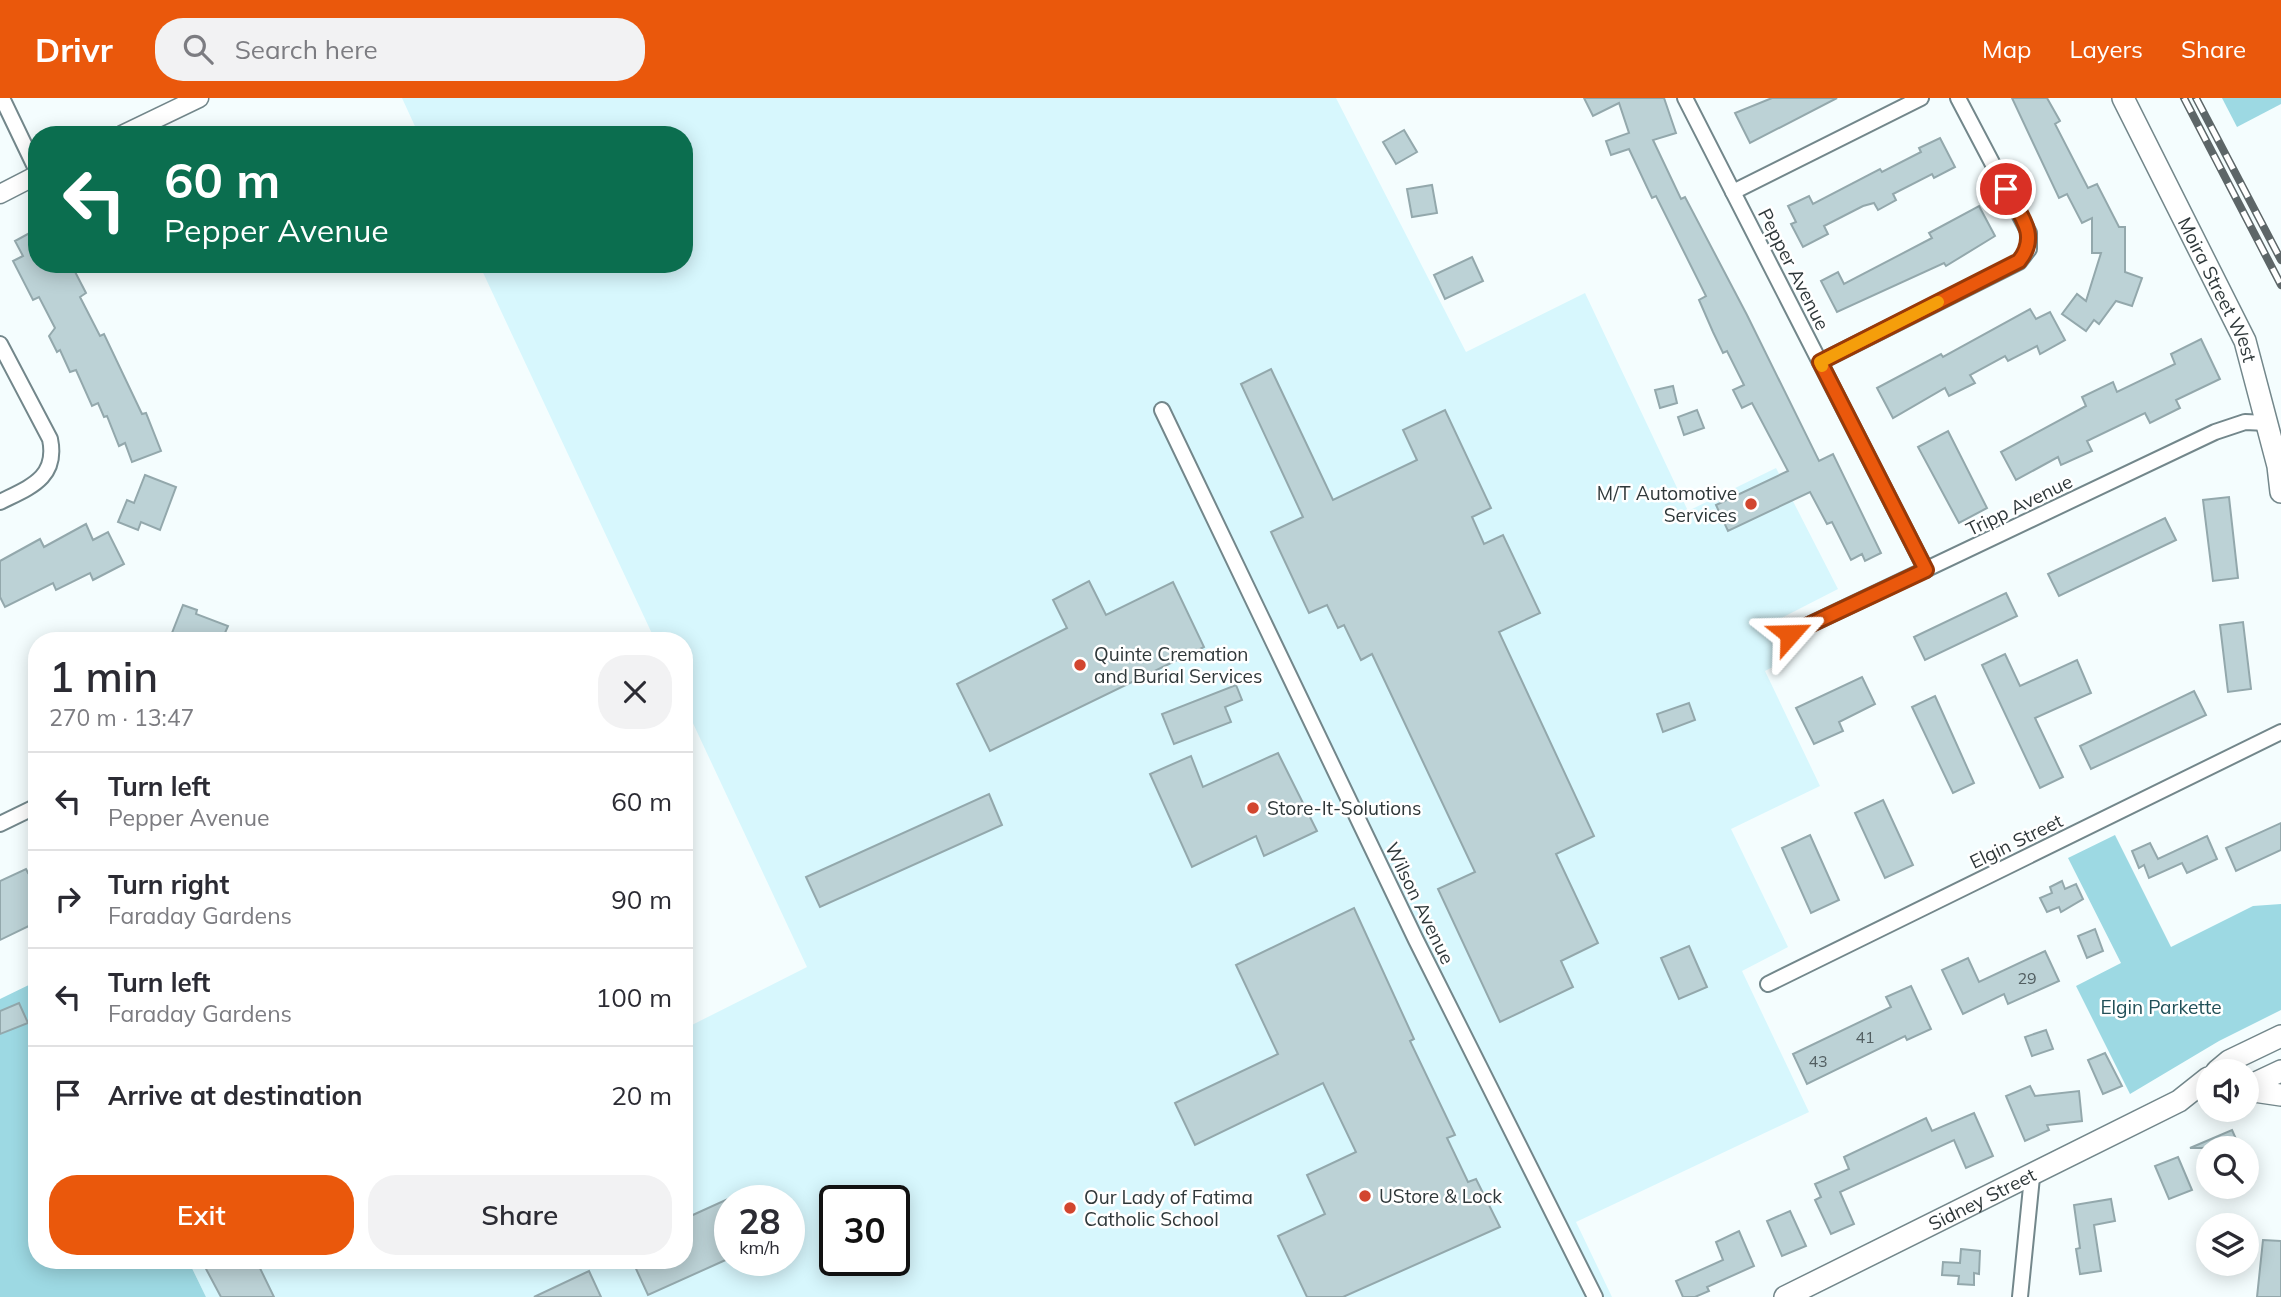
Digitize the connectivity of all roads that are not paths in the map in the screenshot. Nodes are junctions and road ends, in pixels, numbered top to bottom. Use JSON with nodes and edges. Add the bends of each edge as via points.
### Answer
{"nodes":[{"id":1,"x":2,"y":98,"type":"edge"},
{"id":2,"x":1685,"y":98,"type":"edge"},
{"id":3,"x":1921,"y":98,"type":"edge"},
{"id":4,"x":1958,"y":98,"type":"edge"},
{"id":5,"x":2123,"y":98,"type":"edge"},
{"id":6,"x":187,"y":101,"type":"edge"},
{"id":7,"x":139,"y":126,"type":"edge"},
{"id":8,"x":28,"y":154,"type":"edge"},
{"id":9,"x":28,"y":178,"type":"edge"},
{"id":10,"x":1733,"y":192,"type":"junction"},
{"id":11,"x":0,"y":194,"type":"edge"},
{"id":12,"x":0,"y":344,"type":"edge"},
{"id":13,"x":1820,"y":362,"type":"junction"},
{"id":14,"x":1162,"y":410,"type":"dead end"},
{"id":15,"x":2267,"y":423,"type":"junction"},
{"id":16,"x":2281,"y":492,"type":"edge"},
{"id":17,"x":0,"y":502,"type":"edge"},
{"id":18,"x":1926,"y":570,"type":"junction"},
{"id":19,"x":1790,"y":634,"type":"dead end"},
{"id":20,"x":2281,"y":732,"type":"edge"},
{"id":21,"x":28,"y":810,"type":"edge"},
{"id":22,"x":0,"y":824,"type":"edge"},
{"id":23,"x":1768,"y":984,"type":"dead end"},
{"id":24,"x":2281,"y":1036,"type":"edge"},
{"id":25,"x":2233,"y":1059,"type":"edge"},
{"id":26,"x":2281,"y":1071,"type":"edge"},
{"id":27,"x":2259,"y":1083,"type":"edge"},
{"id":28,"x":2196,"y":1088,"type":"edge"},
{"id":29,"x":2259,"y":1091,"type":"edge"},
{"id":30,"x":2281,"y":1095,"type":"edge"},
{"id":31,"x":2196,"y":1098,"type":"edge"},
{"id":32,"x":2179,"y":1101,"type":"junction"},
{"id":33,"x":2032,"y":1177,"type":"junction"},
{"id":34,"x":1595,"y":1297,"type":"edge"},
{"id":35,"x":1786,"y":1297,"type":"edge"},
{"id":36,"x":2020,"y":1297,"type":"edge"}],
"edges":[{"from":1,"to":8,"type":"street"},
{"from":2,"to":10,"type":"street","name":"Pepper Avenue"},
{"from":3,"to":10,"type":"street"},
{"from":4,"to":13,"type":"street","via":[[2029,233],[2029,249],[2019,261]]},
{"from":5,"to":15,"type":"main road","name":"Moira Street West","via":[[2245,341]]},
{"from":6,"to":7,"type":"street"},
{"from":9,"to":11,"type":"street"},
{"from":10,"to":13,"type":"street","name":"Pepper Avenue"},
{"from":12,"to":17,"type":"street","via":[[54,455],[47,472],[32,486]]},
{"from":13,"to":18,"type":"street","name":"Pepper Avenue"},
{"from":14,"to":34,"type":"street","name":"Wilson Avenue","via":[[1416,940]]},
{"from":15,"to":16,"type":"main road","name":"Moira Street West"},
{"from":15,"to":18,"type":"street","name":"Tripp Avenue","via":[[2245,422],[2215,432]]},
{"from":18,"to":19,"type":"street","name":"Tripp Avenue"},
{"from":20,"to":23,"type":"street","name":"Elgin Street"},
{"from":21,"to":22,"type":"street"},
{"from":24,"to":25,"type":"main road"},
{"from":26,"to":27,"type":"main road"},
{"from":28,"to":32,"type":"main road","name":"Sidney Street"},
{"from":29,"to":30,"type":"main road"},
{"from":31,"to":32,"type":"main road","name":"Sidney Street"},
{"from":32,"to":33,"type":"main road","name":"Sidney Street"},
{"from":33,"to":35,"type":"main road","name":"Sidney Street"},
{"from":33,"to":36,"type":"street"}]}
